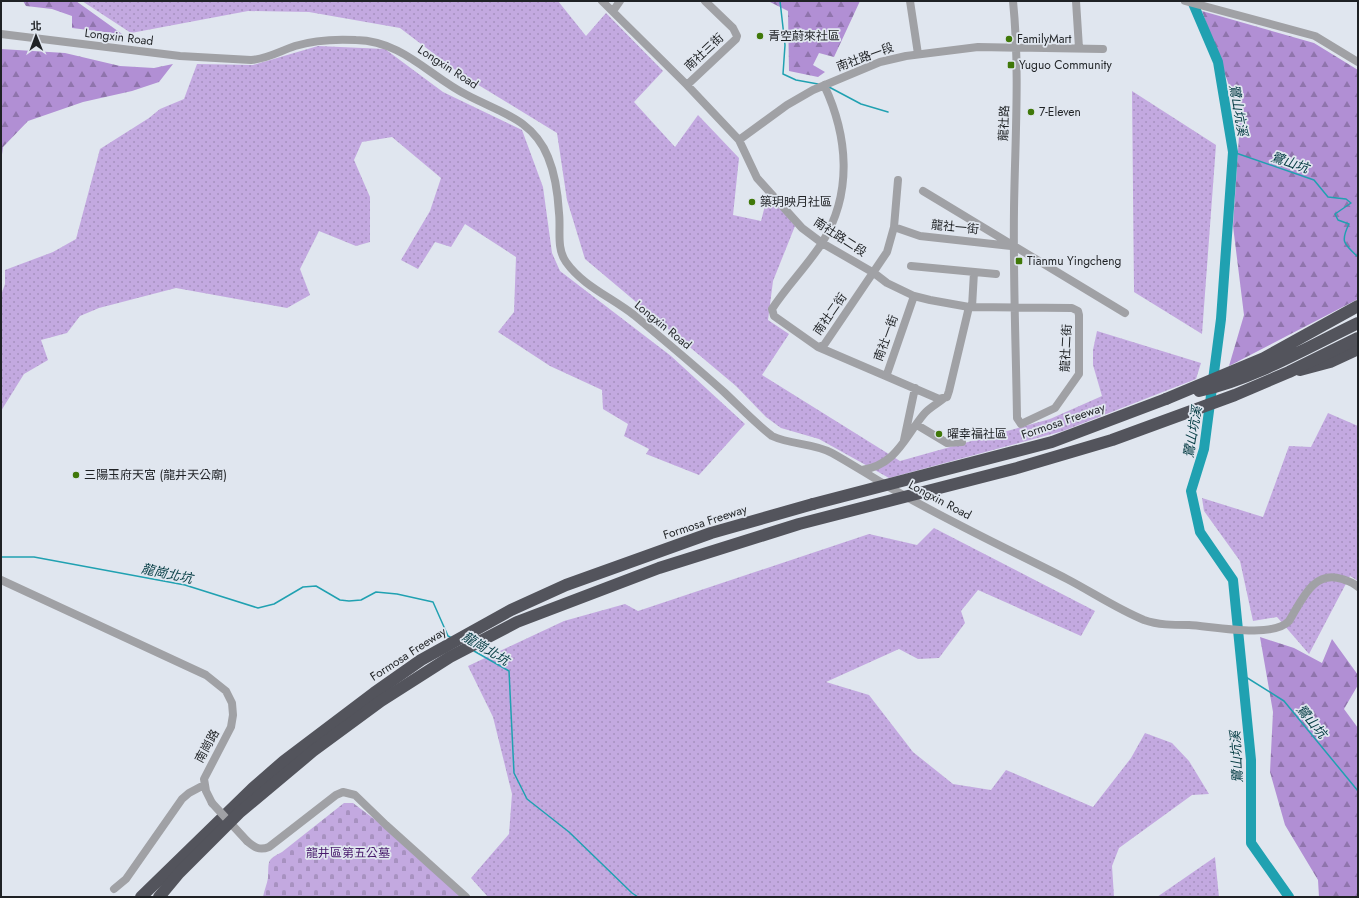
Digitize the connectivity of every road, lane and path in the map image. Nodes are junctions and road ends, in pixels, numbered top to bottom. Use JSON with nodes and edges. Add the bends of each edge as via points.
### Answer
{"nodes":[{"id":1,"x":602,"y":1,"type":"edge"},
{"id":2,"x":620,"y":1,"type":"edge"},
{"id":3,"x":705,"y":1,"type":"edge"},
{"id":4,"x":910,"y":1,"type":"edge"},
{"id":5,"x":1013,"y":1,"type":"edge"},
{"id":6,"x":1076,"y":1,"type":"edge"},
{"id":7,"x":1185,"y":1,"type":"edge"},
{"id":8,"x":1197,"y":3,"type":"edge"},
{"id":9,"x":613,"y":10,"type":"junction"},
{"id":10,"x":1,"y":34,"type":"edge"},
{"id":11,"x":1016,"y":47,"type":"junction"},
{"id":12,"x":1079,"y":48,"type":"junction"},
{"id":13,"x":1103,"y":49,"type":"dead end"},
{"id":14,"x":918,"y":54,"type":"junction"},
{"id":15,"x":1358,"y":62,"type":"edge"},
{"id":16,"x":687,"y":85,"type":"junction"},
{"id":17,"x":824,"y":85,"type":"junction"},
{"id":18,"x":739,"y":140,"type":"junction"},
{"id":19,"x":898,"y":180,"type":"dead end"},
{"id":20,"x":924,"y":191,"type":"dead end"},
{"id":21,"x":894,"y":227,"type":"junction"},
{"id":22,"x":822,"y":243,"type":"junction"},
{"id":23,"x":1014,"y":246,"type":"junction"},
{"id":24,"x":911,"y":266,"type":"dead end"},
{"id":25,"x":974,"y":272,"type":"junction"},
{"id":26,"x":874,"y":273,"type":"junction"},
{"id":27,"x":996,"y":274,"type":"dead end"},
{"id":28,"x":914,"y":296,"type":"junction"},
{"id":29,"x":1358,"y":306,"type":"edge"},
{"id":30,"x":970,"y":307,"type":"junction"},
{"id":31,"x":1015,"y":308,"type":"junction"},
{"id":32,"x":1125,"y":313,"type":"dead end"},
{"id":33,"x":1358,"y":324,"type":"edge"},
{"id":34,"x":1358,"y":338,"type":"edge"},
{"id":35,"x":818,"y":347,"type":"junction"},
{"id":36,"x":1358,"y":349,"type":"edge"},
{"id":37,"x":1269,"y":360,"type":"junction"},
{"id":38,"x":1289,"y":372,"type":"junction"},
{"id":39,"x":888,"y":377,"type":"junction"},
{"id":40,"x":915,"y":388,"type":"junction"},
{"id":41,"x":943,"y":399,"type":"junction"},
{"id":42,"x":917,"y":425,"type":"junction"},
{"id":43,"x":962,"y":442,"type":"dead end"},
{"id":44,"x":903,"y":446,"type":"junction"},
{"id":45,"x":862,"y":470,"type":"junction"},
{"id":46,"x":1,"y":580,"type":"edge"},
{"id":47,"x":1358,"y":587,"type":"edge"},
{"id":48,"x":204,"y":785,"type":"junction"},
{"id":49,"x":114,"y":889,"type":"dead end"},
{"id":50,"x":141,"y":897,"type":"edge"},
{"id":51,"x":159,"y":897,"type":"edge"},
{"id":52,"x":466,"y":897,"type":"edge"}],
"edges":[{"from":1,"to":9,"type":"street","name":"南社路二段"},
{"from":2,"to":9,"type":"street"},
{"from":3,"to":16,"type":"street","name":"南社三街","via":[[733,28],[737,36]]},
{"from":4,"to":14,"type":"street"},
{"from":5,"to":11,"type":"street","name":"龍社路"},
{"from":6,"to":12,"type":"street"},
{"from":7,"to":8,"type":"street"},
{"from":8,"to":15,"type":"street","via":[[1315,36]]},
{"from":9,"to":16,"type":"street","name":"南社路二段"},
{"from":10,"to":45,"type":"street","name":"Longxin Road","via":[[180,56],[251,60],[262,59],[312,42],[358,40],[391,47],[411,56],[467,95],[502,110],[519,121],[539,141],[548,155],[552,170],[560,215],[562,254],[568,266],[582,281],[632,314],[772,436],[785,442],[820,448]]},
{"from":11,"to":12,"type":"street","name":"南社路一段"},
{"from":11,"to":14,"type":"street","name":"南社路一段","via":[[978,47]]},
{"from":11,"to":23,"type":"street","name":"龍社路"},
{"from":12,"to":13,"type":"street","name":"南社路一段"},
{"from":14,"to":17,"type":"street","name":"南社路一段","via":[[880,62]]},
{"from":16,"to":18,"type":"street","name":"南社路二段"},
{"from":17,"to":18,"type":"street","name":"南社路一段","via":[[787,105]]},
{"from":17,"to":22,"type":"street","via":[[840,126],[844,145],[844,170],[838,207]]},
{"from":18,"to":22,"type":"street","name":"南社路二段","via":[[757,178],[802,228]]},
{"from":19,"to":21,"type":"street","name":"南社二街"},
{"from":20,"to":23,"type":"street"},
{"from":21,"to":23,"type":"street","name":"龍社一街","via":[[920,236]]},
{"from":21,"to":26,"type":"street","name":"南社二街","via":[[887,252]]},
{"from":22,"to":26,"type":"street","name":"南社路二段"},
{"from":22,"to":35,"type":"street","name":"南社二街","via":[[772,309],[774,316]]},
{"from":23,"to":31,"type":"street","name":"龍社二街"},
{"from":23,"to":32,"type":"street"},
{"from":24,"to":25,"type":"street"},
{"from":25,"to":27,"type":"street"},
{"from":25,"to":30,"type":"street"},
{"from":26,"to":28,"type":"street","name":"南社路二段","via":[[887,283]]},
{"from":26,"to":35,"type":"street","name":"南社二街","via":[[824,345]]},
{"from":28,"to":30,"type":"street","name":"南社路二段"},
{"from":28,"to":39,"type":"street","name":"南社一街","via":[[887,371]]},
{"from":29,"to":37,"type":"highway"},
{"from":30,"to":31,"type":"street","name":"南社路二段"},
{"from":30,"to":41,"type":"street","via":[[949,391]]},
{"from":31,"to":31,"type":"street","name":"龍社二街","via":[[1072,308],[1078,311],[1079,315],[1079,374],[1055,408],[1021,424],[1017,418]]},
{"from":33,"to":37,"type":"highway","name":"Formosa Freeway"},
{"from":34,"to":38,"type":"highway","name":"Formosa Freeway","bridge":true},
{"from":35,"to":39,"type":"street"},
{"from":36,"to":38,"type":"highway","via":[[1330,362]]},
{"from":37,"to":50,"type":"highway","name":"Formosa Freeway","bridge":true,"via":[[1216,388],[1166,400],[1052,442],[711,533],[566,585],[511,610],[421,660],[284,760]]},
{"from":38,"to":51,"type":"highway","name":"Formosa Freeway","bridge":true,"via":[[1235,395],[1112,440],[1017,468],[799,524],[659,568],[517,622],[450,657],[381,701],[313,751],[239,813],[179,873]]},
{"from":39,"to":40,"type":"street","name":"南社一街"},
{"from":40,"to":41,"type":"street","name":"南社一街"},
{"from":40,"to":44,"type":"street"},
{"from":41,"to":42,"type":"street","via":[[924,413]]},
{"from":42,"to":43,"type":"street","via":[[947,443]]},
{"from":42,"to":44,"type":"street"},
{"from":44,"to":45,"type":"street","via":[[883,463]]},
{"from":45,"to":47,"type":"street","name":"Longxin Road","via":[[891,488],[1084,587],[1133,615],[1159,624],[1219,629],[1275,628],[1286,624],[1311,586],[1324,578],[1340,578]]},
{"from":46,"to":48,"type":"street","name":"南崗路","via":[[206,675],[226,691],[234,715],[231,727],[205,774]]},
{"from":48,"to":49,"type":"street","via":[[182,799],[126,879]]},
{"from":48,"to":52,"type":"street","bridge":true,"via":[[212,803],[247,841],[262,849],[336,795],[348,792],[355,795]]}]}
